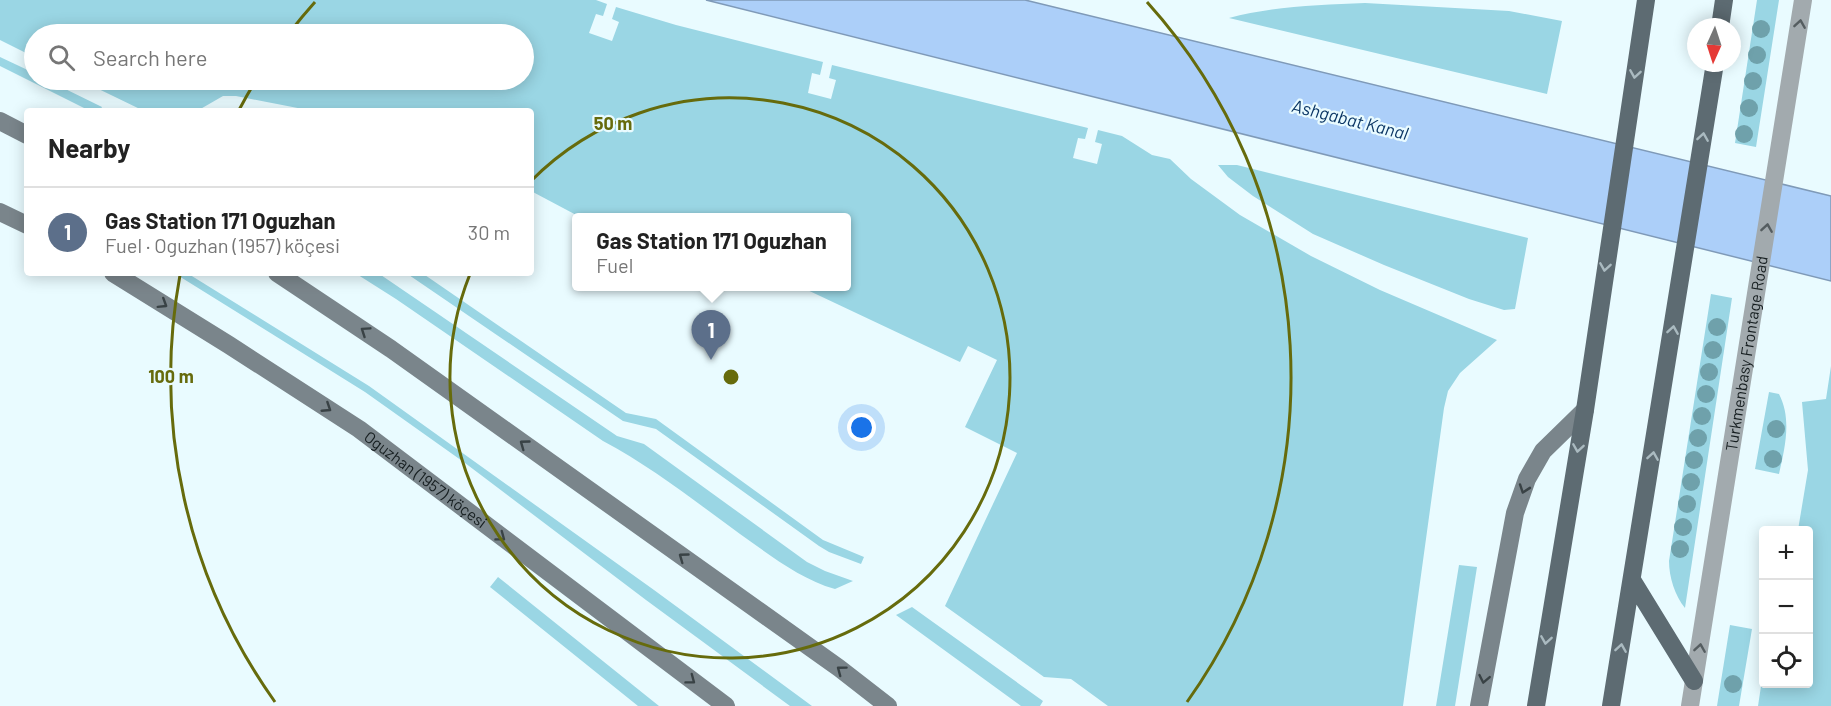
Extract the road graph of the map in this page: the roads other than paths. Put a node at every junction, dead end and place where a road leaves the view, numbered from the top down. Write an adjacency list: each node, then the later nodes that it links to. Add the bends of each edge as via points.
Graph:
1 (1724, 0): 4 (main road)
2 (1803, 0): 14 (street, Turkmenbasy Frontage Road, one-way to 2)
3 (1645, 8): 12 (main road, one-way to 12)
4 (1721, 18)
5 (1713, 72): 13 (main road, one-way to 5)
6 (0, 122): 7 (main road)
7 (24, 134)
8 (0, 212): 9 (main road)
9 (24, 224)
10 (118, 276): 15 (main road, Oguzhan (1957) köçesi, one-way to 15, via 359,429)
11 (281, 276): 16 (main road, one-way to 11, via 420,370)
12 (1585, 410): 17 (main road, one-way to 17, via 1543,452 1527,479 1515,513); 18 (main road, one-way to 18)
13 (1632, 580): 14 (main road); 19 (main road, one-way to 13)
14 (1694, 681): 20 (street, Turkmenbasy Frontage Road)
15 (726, 706)
16 (888, 706)
17 (1479, 706)
18 (1536, 706)
19 (1611, 706)
20 (1690, 706)

